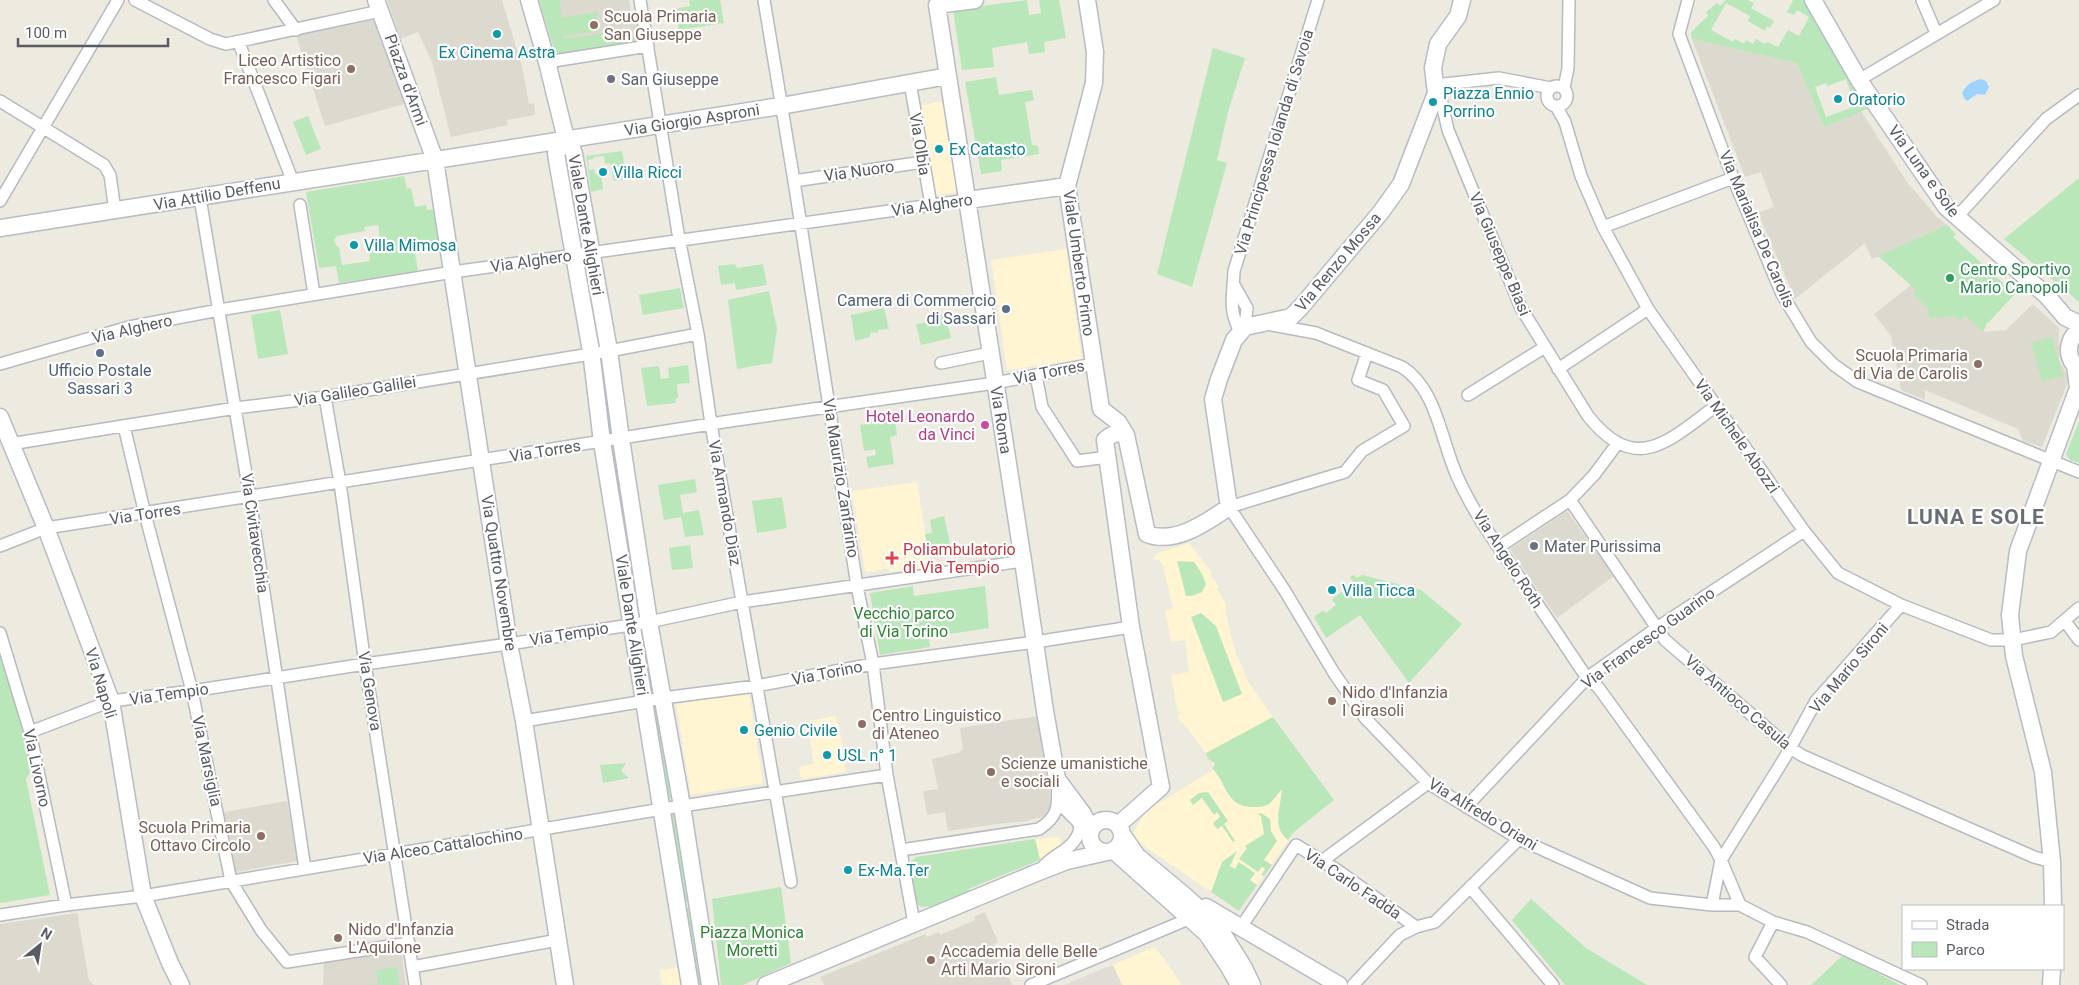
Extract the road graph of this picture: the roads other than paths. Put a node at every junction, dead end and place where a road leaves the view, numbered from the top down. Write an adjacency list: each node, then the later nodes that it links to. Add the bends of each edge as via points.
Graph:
1 (118, 0): 33 (street)
2 (135, 0): 20 (street, via 210,39 226,44)
3 (274, 0): 18 (street)
4 (529, 0): 22 (main road)
5 (640, 0): 21 (street, Via Armando Diaz)
6 (764, 0): 31 (street, Via Maurizio Zanfarino)
7 (975, 0): 16 (main road)
8 (1087, 0): 40 (main road, Viale Umberto Primo, via 1095,52 1094,83)
9 (1318, 0): 60 (street, Via Principessa Iolanda di Savoia, via 1234,272 1230,302 1235,322)
10 (1462, 0): 26 (main road, via 1458,16 1438,44 1433,68)
11 (1569, 0): 27 (street, via 1568,68)
12 (1688, 0): 37 (street, Via Marialisa De Carolis, via 1679,34)
13 (1813, 0): 24 (main road, Via Luna e Sole)
14 (1922, 0): 19 (street)
15 (1994, 0): 19 (street)
16 (936, 2): 23 (main road, Via Roma)
17 (378, 6): 18 (street); 35 (main road, Piazza d'Armi)
18 (296, 30): 20 (street)
19 (1936, 33): 24 (street)
20 (239, 43): 39 (street)
21 (648, 46): 22 (street); 32 (street, Via Armando Diaz)
22 (547, 62): 34 (main road)
23 (948, 76): 25 (main road, Via Giorgio Asproni); 42 (main road, Via Roma)
24 (1859, 80): 47 (main road, Via Luna e Sole)
25 (910, 82): 31 (main road, Via Giorgio Asproni); 36 (street, Via Olbia)
26 (1436, 89): 27 (street, via 1499,78); 59 (main road, Via Renzo Mossa, via 1401,184 1301,307 1291,317); 63 (street, Via Giuseppe Biasi, via 1448,130 1521,308)
27 (1555, 90): 30 (street, via 1550,103); 30 (street, via 1567,94)
28 (2079, 95): 47 (street, via 2046,119)
29 (0, 101): 33 (street)
30 (1560, 104): 49 (street, Via Michele Abozzi, via 1581,176)
31 (780, 106): 32 (main road, Via Giorgio Asproni); 38 (street, Via Maurizio Zanfarino)
32 (660, 124): 34 (main road, Via Giorgio Asproni); 51 (street, Via Armando Diaz)
33 (43, 128): 43 (street); 46 (street, via 108,170)
34 (566, 139): 35 (main road, Via Giorgio Asproni); 52 (main road, Viale Dante Alighieri, via 574,154); 53 (main road, Viale Dante Alighieri, via 556,153)
35 (435, 160): 39 (main road, Via Attilio Deffenu); 54 (main road, Via Quattro Novembre)
36 (923, 162): 38 (street, Via Nuoro); 45 (street, Via Olbia)
37 (1733, 178): 49 (street); 92 (street, Via Marialisa De Carolis, via 1782,294 1811,342 1834,365 1858,382)
38 (794, 181): 48 (street, Via Maurizio Zanfarino)
39 (293, 182): 41 (main road, Via Attilio Deffenu)
40 (1067, 186): 42 (main road, Via Alghero); 70 (main road, Viale Umberto Primo)
41 (200, 198): 46 (main road, Via Attilio Deffenu); 57 (street, Via Civitavecchia)
42 (968, 200): 45 (street, Via Alghero); 66 (main road, Via Roma)
43 (0, 201)
44 (300, 205): 55 (street)
45 (930, 205): 48 (street, Via Alghero)
46 (115, 212): 50 (main road, Via Attilio Deffenu)
47 (1956, 218): 58 (main road, Via Luna e Sole)
48 (800, 223): 51 (street, Via Alghero); 79 (street, Via Maurizio Zanfarino)
49 (1603, 227): 56 (street, Via Michele Abozzi)
50 (0, 228)
51 (679, 239): 52 (street, Via Alghero); 61 (street, Via Armando Diaz)
52 (592, 253): 53 (street, Via Alghero); 64 (main road, Viale Dante Alighieri)
53 (573, 256): 54 (street, Via Alghero); 65 (main road, Viale Dante Alighieri)
54 (453, 272): 55 (street, Via Alghero); 73 (main road, Via Quattro Novembre)
55 (314, 294): 57 (street, Via Alghero)
56 (1648, 309): 72 (street); 80 (street, Via Michele Abozzi)
57 (219, 310): 69 (street, Via Alghero, via 129,327); 81 (street, Via Civitavecchia)
58 (2072, 321): 62 (main road, Via Luna e Sole)
59 (1262, 324): 60 (main road, Via Renzo Mossa); 67 (street, Via Angelo Roth, via 1316,333)
60 (1243, 330): 97 (main road, via 1234,340 1213,399)
61 (698, 334): 64 (street, Via Galileo Galilei); 83 (street, Via Armando Diaz)
62 (2074, 336): 71 (main road, Via Luna e Sole, via 2069,356)
63 (1545, 347): 72 (street, Via Giuseppe Biasi); 77 (street)
64 (609, 351): 65 (street, Via Galileo Galilei); 86 (main road, Viale Dante Alighieri)
65 (590, 353): 73 (street, Via Galileo Galilei); 87 (main road, Viale Dante Alighieri)
66 (990, 353): 68 (street); 75 (main road, Via Roma)
67 (1367, 353): 97 (street, via 1358,380 1383,390 1404,426 1362,451 1345,472); 102 (street, Via Angelo Roth, via 1402,367 1412,373 1422,386 1459,480)
68 (941, 363)
69 (0, 364)
70 (1093, 364): 74 (street, Via Torres); 85 (main road, Viale Umberto Primo, via 1101,409 1118,422)
71 (2077, 367): 76 (main road, Via Luna e Sole)
72 (1558, 369): 89 (street, Via Giuseppe Biasi, via 1600,432)
73 (468, 373): 78 (street, Via Galileo Galilei); 91 (main road, Via Quattro Novembre)
74 (1036, 374): 75 (street, Via Torres); 90 (street, via 1042,407 1077,461)
75 (995, 383): 79 (street, Via Torres); 103 (main road, Via Roma)
76 (2078, 387): 92 (main road)
77 (1468, 395)
78 (325, 397): 81 (street, Via Galileo Galilei); 94 (street, Via Genova)
79 (830, 406): 83 (street, Via Torres); 104 (street, Via Maurizio Zanfarino)
80 (1716, 406): 89 (street, via 1665,443 1651,448); 100 (street, Via Michele Abozzi)
81 (236, 408): 84 (street, Via Galileo Galilei); 95 (street, Via Civitavecchia)
82 (0, 417): 88 (main road, Via Napoli)
83 (711, 424): 86 (street, Via Torres); 105 (street, Via Armando Diaz)
84 (124, 426): 88 (street, Via Galileo Galilei); 98 (street, Via Marsiglia)
85 (1126, 435): 90 (main road, via 1118,432 1105,440); 97 (main road, via 1147,534 1156,538 1166,537 1195,529)
86 (620, 439): 87 (street, Via Torres); 109 (main road, Viale Dante Alighieri)
87 (602, 442): 91 (street, Via Torres); 109 (main road, Viale Dante Alighieri)
88 (10, 444): 99 (main road, Via Napoli)
89 (1616, 444): 96 (street, via 1594,475)
90 (1108, 457): 110 (main road)
91 (482, 460): 94 (street, Via Torres); 116 (main road, Via Quattro Novembre)
92 (2051, 462): 93 (street, Via Marialisa De Carolis); 113 (main road, via 2018,552 2010,615)
93 (2079, 472)
94 (340, 483): 95 (street, Via Torres); 117 (street, Via Genova)
95 (250, 498): 98 (street, Via Torres); 119 (street, Via Civitavecchia)
96 (1570, 500): 102 (street); 111 (street, Via Antioco Casula)
97 (1229, 507): 131 (street, Via Alfredo Oriani, via 1366,719)
98 (145, 514): 99 (street, Via Torres); 122 (street, Via Marsiglia)
99 (46, 528): 101 (street, Via Torres); 124 (main road, Via Napoli)
100 (1804, 531): 106 (street, Via Michele Abozzi, via 1838,573); 111 (street, Via Francesco Guarino)
101 (0, 546)
102 (1498, 547): 120 (street, Via Angelo Roth)
103 (1023, 561): 104 (street, Via Tempio); 115 (main road, Via Roma)
104 (857, 586): 105 (street, Via Tempio); 118 (street, Via Maurizio Zanfarino)
105 (742, 602): 109 (street, Via Tempio); 121 (street, Via Armando Diaz)
106 (1901, 605): 113 (street, Via Michele Abozzi, via 1983,638); 128 (street, Via Mario Sironi, via 1816,700)
107 (2079, 608): 108 (street, Via Michele Abozzi)
108 (2065, 621): 113 (street, Via Michele Abozzi, via 2051,632); 114 (street)
109 (640, 623): 116 (street, Via Tempio); 123 (main road, Viale Dante Alighieri); 125 (main road, Viale Dante Alighieri)
110 (1131, 627): 115 (street, Via Torino); 137 (main road, via 1161,787)
111 (1658, 627): 120 (street, Via Francesco Guarino); 128 (street, Via Antioco Casula, via 1665,640)
112 (0, 634): 127 (street, Via Livorno)
113 (2013, 640): 146 (main road, via 2014,656 2043,772)
114 (2079, 640)
115 (1035, 642): 118 (street, Via Torino); 130 (main road, Via Roma)
116 (510, 644): 117 (street, Via Tempio); 126 (main road, Via Quattro Novembre)
117 (366, 664): 119 (street, Via Tempio); 143 (street, Via Genova)
118 (873, 664): 121 (street, Via Torino); 129 (street, Via Maurizio Zanfarino)
119 (276, 677): 122 (street, Via Tempio); 147 (street, Via Civitavecchia)
120 (1588, 678): 135 (street, Via Francesco Guarino); 144 (street, Via Angelo Roth, via 1598,687)
121 (756, 686): 123 (street, Via Torino); 132 (street, Via Armando Diaz)
122 (192, 691): 124 (street, Via Tempio); 149 (street, Via Marsiglia)
123 (662, 698): 125 (street, Via Torino); 134 (main road, Viale Dante Alighieri)
124 (111, 701): 127 (street, Via Tempio); 153 (main road, Via Napoli)
125 (644, 701): 126 (street, Via Torino); 136 (main road, Viale Dante Alighieri)
126 (524, 721): 138 (main road, Via Quattro Novembre)
127 (30, 732): 154 (street, Via Livorno)
128 (1790, 748): 144 (street, Via Mario Sironi); 146 (street, Via Antioco Casula)
129 (887, 775): 132 (street, Via Alceo Cattalochino); 141 (street, Via Maurizio Zanfarino)
130 (1057, 779): 133 (street); 139 (main road, Via Roma, via 1084,814)
131 (1428, 783): 135 (street, Via Alfredo Oriani); 145 (street)
132 (776, 791): 134 (street, Via Alceo Cattalochino); 150 (street, Via Armando Diaz)
133 (1058, 802): 141 (street, via 1052,820 1039,829); 148 (street, via 1078,822 1080,829 1073,844 1062,854 1049,859)
134 (682, 806): 136 (street, Via Alceo Cattalochino); 155 (main road, Viale Dante Alighieri)
135 (1466, 807): 140 (street, Via Alfredo Oriani)
136 (662, 809): 138 (street, Via Alceo Cattalochino); 159 (main road, Viale Dante Alighieri)
137 (1120, 829): 139 (main road, via 1114,822 1104,819 1095,823); 142 (main road, via 1120,844); 152 (main road, via 1137,856)
138 (540, 830): 143 (street, Via Alceo Cattalochino); 166 (main road, Via Quattro Novembre)
139 (1091, 831): 142 (main road, via 1093,846); 148 (main road, via 1075,850)
140 (1519, 839): 151 (street); 156 (street, Via Alfredo Oriani, via 1650,898)
141 (901, 850): 163 (street, Via Maurizio Zanfarino)
142 (1110, 851): 148 (main road, via 1067,861); 161 (main road)
143 (394, 853): 147 (street, Via Alceo Cattalochino); 167 (street, Via Genova)
144 (1721, 860): 156 (street); 157 (street, Via Angelo Roth)
145 (1322, 861): 164 (street, Via Carlo Fadda, via 1296,845); 165 (street, Via Carlo Fadda)
146 (2052, 862): 158 (main road)
147 (306, 869): 149 (street, Via Alceo Cattalochino)
148 (1040, 872): 163 (main road)
149 (231, 881): 153 (street, Via Alceo Cattalochino); 167 (street, Via Marsiglia, via 261,930 287,962)
150 (791, 882)
151 (1470, 887): 165 (street, via 1435,922); 180 (street)
152 (1184, 895): 164 (main road); 177 (main road, via 1218,926)
153 (143, 896): 154 (street, Via Alceo Cattalochino); 169 (main road, Via Napoli)
154 (66, 904): 160 (street, Via Alceo Cattalochino)
155 (699, 904): 159 (main road); 173 (main road, Viale Dante Alighieri)
156 (1712, 905): 157 (street, Via Alfredo Oriani)
157 (1740, 905): 162 (street, Via Alfredo Oriani)
158 (2053, 905)
159 (678, 906): 172 (main road, Viale Dante Alighieri)
160 (0, 915)
161 (1191, 918): 175 (street); 176 (main road, via 1207,934)
162 (1773, 922): 181 (street, via 1755,957); 182 (street, Via Alfredo Oriani, via 1807,932)
163 (914, 923): 174 (main road)
164 (1242, 927): 178 (main road)
165 (1416, 927): 179 (street, via 1400,935)
166 (558, 940): 168 (street); 171 (main road, Via Quattro Novembre)
167 (409, 943): 168 (street, Via Genova)
168 (412, 967): 170 (street, Via Genova)
169 (181, 985)
170 (415, 985)
171 (565, 985)
172 (690, 985)
173 (710, 985)
174 (766, 985)
175 (1031, 985)
176 (1238, 985)
177 (1252, 985)
178 (1339, 985)
179 (1354, 985)
180 (1553, 985)
181 (1781, 985)
182 (1921, 985)

